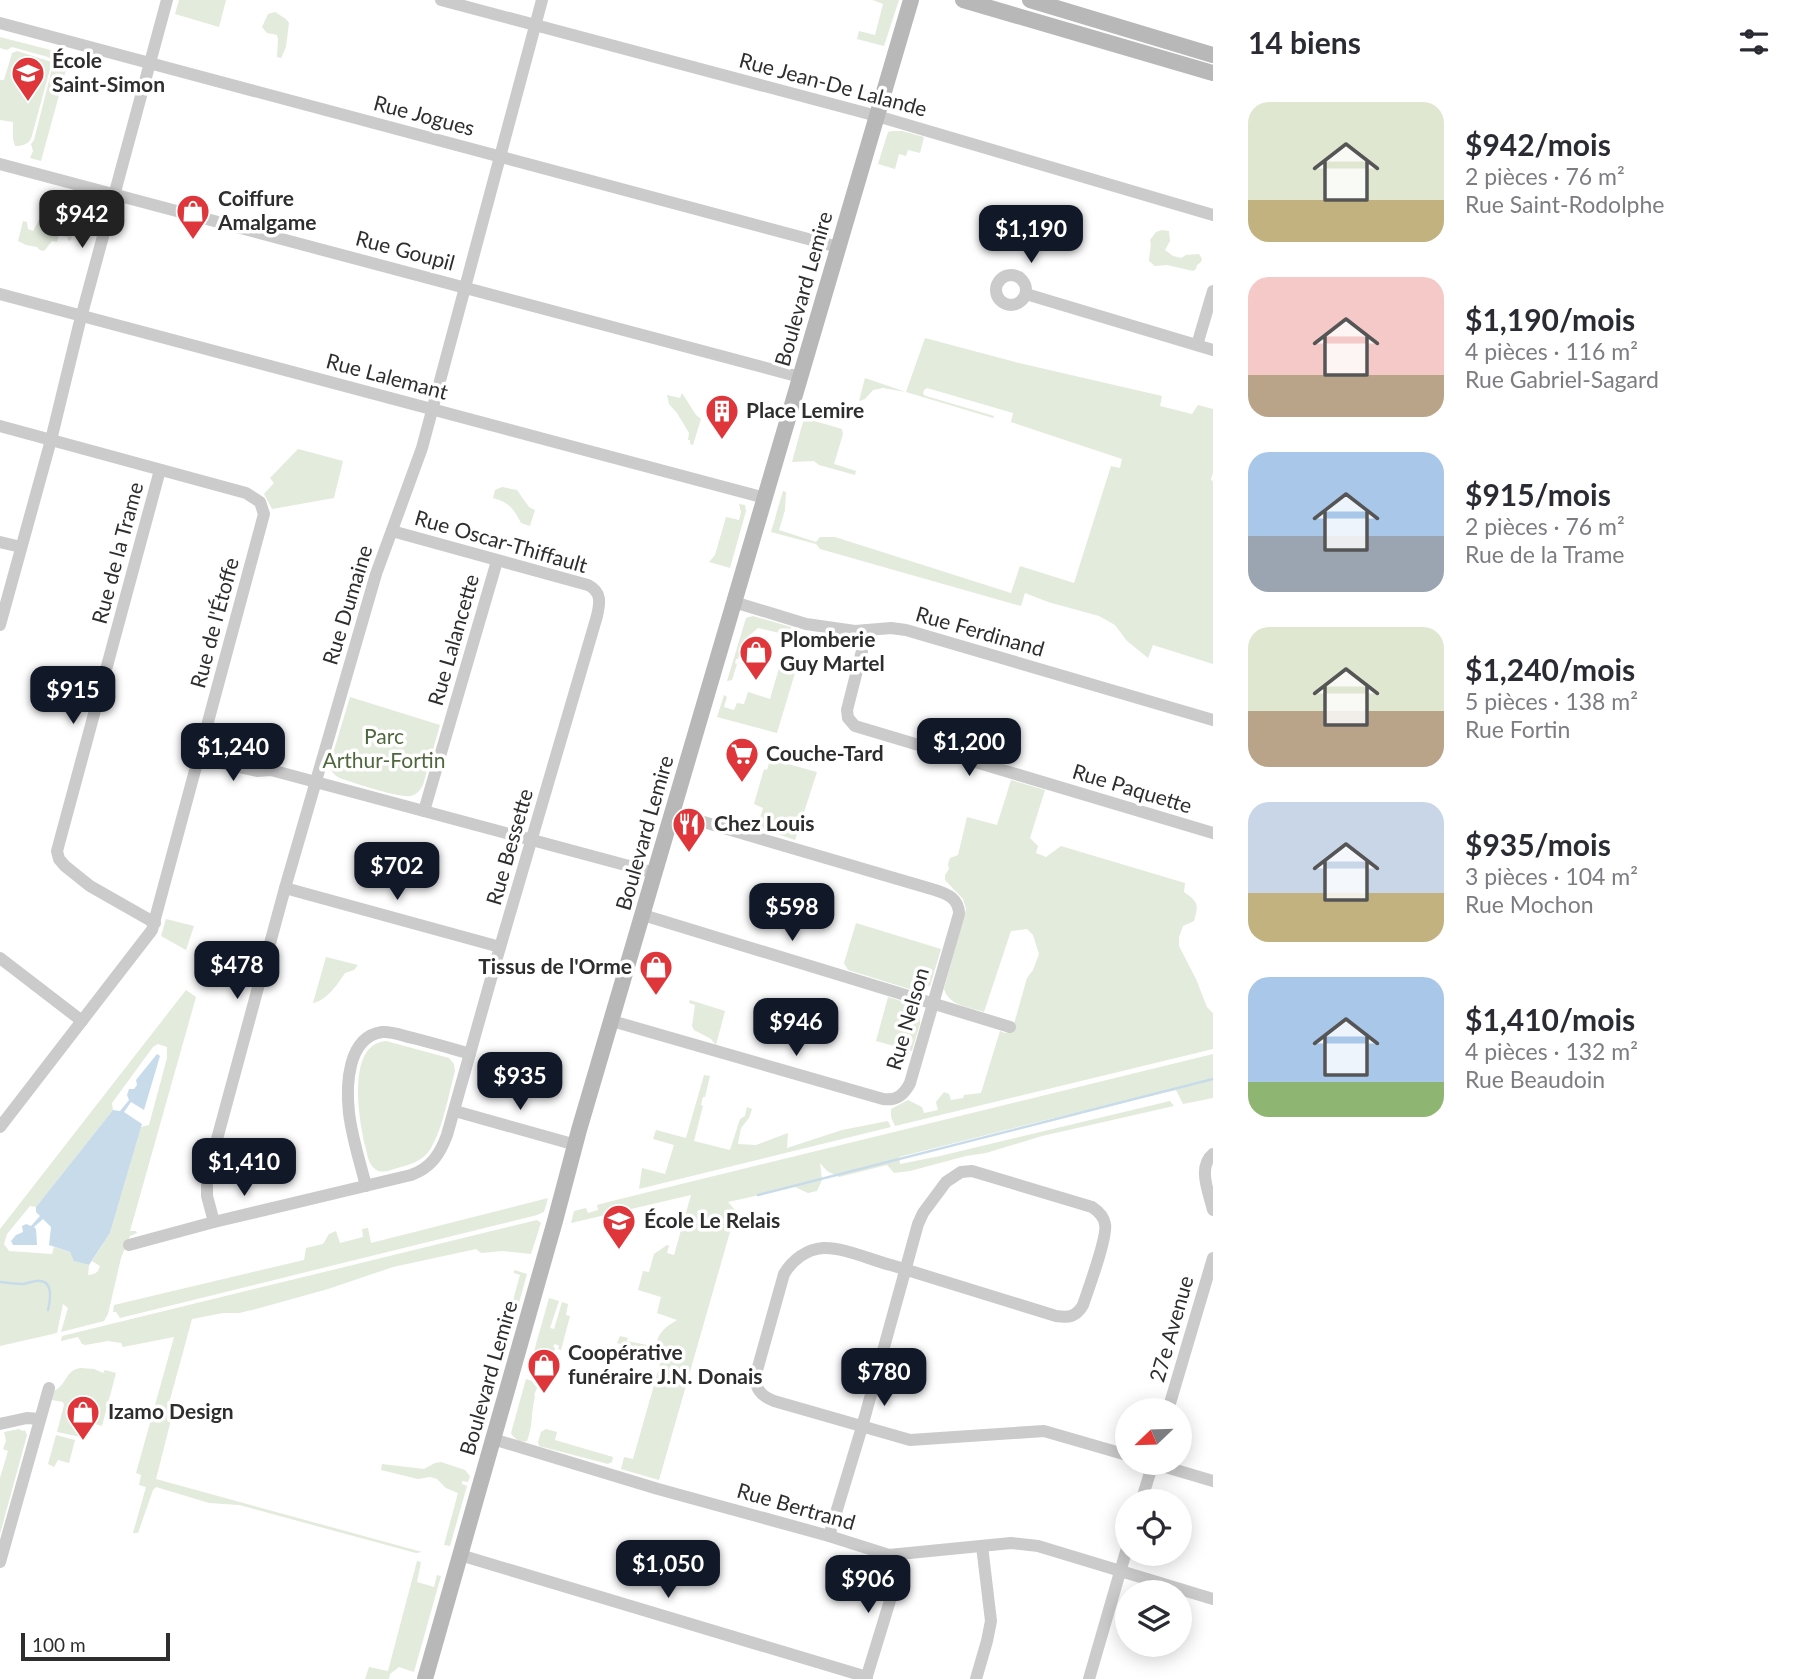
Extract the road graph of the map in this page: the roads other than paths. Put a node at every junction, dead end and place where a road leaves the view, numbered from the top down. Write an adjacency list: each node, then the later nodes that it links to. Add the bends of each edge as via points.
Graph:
1 (167, 0): 10 (street)
2 (441, 0): 8 (street, Rue Jean-De Lalande)
3 (542, 0): 8 (street, Rue Dumaine)
4 (911, 0): 12 (main road, Boulevard Lemire)
5 (963, 0): 11 (main road)
6 (1030, 0): 9 (main road)
7 (0, 23): 10 (street, Rue Jogues)
8 (536, 25): 12 (street, Rue Jean-De Lalande); 13 (street, Rue Dumaine)
9 (1213, 55)
10 (149, 63): 13 (street, Rue Jogues); 15 (street)
11 (1213, 74)
12 (877, 116): 16 (street, Rue Jean-De Lalande); 17 (main road, Boulevard Lemire)
13 (500, 156): 17 (street, Rue Jogues); 18 (street, Rue Dumaine)
14 (0, 164): 15 (street, Rue Goupil)
15 (114, 194): 18 (street, Rue Goupil); 22 (street)
16 (1213, 215)
17 (838, 247): 25 (main road, Boulevard Lemire)
18 (465, 287): 25 (street, Rue Goupil); 26 (street, Rue Dumaine)
19 (1213, 291): 23 (street)
20 (0, 294): 22 (street, Rue Lalemant)
21 (1026, 294): 23 (street)
22 (82, 315): 26 (street, Rue Lalemant); 28 (street)
23 (1197, 345): 24 (street)
24 (1213, 350)
25 (800, 377): 30 (main road, Boulevard Lemire)
26 (433, 409): 30 (street, Rue Lalemant); 31 (street, Rue Dumaine)
27 (0, 426): 28 (street, Rue de l'Étoffe)
28 (51, 440): 29 (street, Rue de l'Étoffe); 33 (street)
29 (160, 470): 40 (street, Rue de l'Étoffe, via 246,493 257,498 264,510); 51 (street, Rue de la Trame, via 57,851 61,863 90,886)
30 (765, 498): 36 (main road, Boulevard Lemire)
31 (392, 531): 34 (street, Rue Oscar-Thiffault); 43 (street, Rue Dumaine)
32 (0, 542): 33 (street)
33 (21, 547): 37 (street)
34 (497, 561): 35 (street, Rue Oscar-Thiffault, via 588,585); 44 (street, Rue Lalancette)
35 (599, 593): 47 (street, Rue Bessette, via 597,616)
36 (734, 602): 38 (street, Rue Ferdinand, via 806,624); 45 (main road, Boulevard Lemire)
37 (0, 625)
38 (867, 631): 39 (street, Rue Ferdinand, via 906,630); 46 (street, Rue Paquette, via 847,710 855,726)
39 (1213, 720)
40 (202, 744): 41 (street, Rue de l'Étoffe); 42 (street, via 259,761)
41 (198, 758): 42 (street, via 252,771); 51 (street, Rue de l'Étoffe)
42 (271, 770): 43 (street)
43 (315, 782): 44 (street); 49 (street, Rue Dumaine)
44 (424, 811): 47 (street)
45 (673, 813): 48 (main road, Boulevard Lemire); 54 (street, Rue Nelson, via 949,895 959,914)
46 (1213, 833)
47 (532, 840): 48 (street); 52 (street, Rue Bessette)
48 (655, 873): 50 (main road, Boulevard Lemire)
49 (285, 888): 52 (street); 65 (street, Rue Dumaine, via 207,1176)
50 (643, 915): 54 (street); 56 (main road, Boulevard Lemire)
51 (155, 923): 55 (street, Rue de l'Étoffe)
52 (500, 947): 58 (street, Rue Bessette)
53 (0, 958): 55 (street)
54 (932, 1003): 56 (street, Rue Nelson, via 908,1086 898,1098 888,1100); 57 (street)
55 (82, 1021): 60 (street, Rue de l'Étoffe)
56 (612, 1021): 61 (main road, Boulevard Lemire)
57 (1010, 1027)
58 (470, 1054): 59 (street, Rue Bessette); 63 (street, via 389,1032 370,1035 360,1044 351,1068 348,1104)
59 (455, 1111): 61 (street); 63 (street, Rue Bessette, via 432,1163 416,1173)
60 (0, 1126)
61 (576, 1145): 74 (main road, Boulevard Lemire)
62 (1210, 1157): 64 (street, via 1204,1170)
63 (366, 1186): 65 (street, Rue Bessette)
64 (1213, 1210)
65 (214, 1222): 66 (street, Rue Bessette)
66 (129, 1245)
67 (1213, 1258): 70 (street, 27e Avenue)
68 (905, 1270): 68 (street, via 923,1213 946,1182 961,1172 972,1171 1092,1207 1105,1222 1083,1305 1069,1317); 73 (street); 73 (street, via 831,1248 813,1250 797,1259 785,1274 756,1374 758,1389 769,1399)
69 (49, 1388): 71 (street)
70 (1172, 1398)
71 (40, 1419): 72 (street); 82 (street)
72 (0, 1424)
73 (862, 1427): 75 (street, via 918,1441 1044,1431); 78 (street)
74 (493, 1438): 78 (street, Rue Bertrand); 81 (main road, Boulevard Lemire)
75 (1115, 1452)
76 (1192, 1475): 77 (street)
77 (1213, 1481)
78 (829, 1536): 80 (street, Rue Bertrand, via 889,1555)
79 (982, 1546): 80 (street, Rue Bertrand); 84 (street, Rue Bertrand, via 1038,1546); 88 (street, via 991,1620)
80 (901, 1554): 86 (street)
81 (460, 1555): 86 (street); 87 (main road, Boulevard Lemire)
82 (0, 1562)
83 (1122, 1566): 84 (street)
84 (1120, 1571): 85 (street, Rue Bertrand); 89 (street)
85 (1213, 1599)
86 (866, 1678)
87 (425, 1679)
88 (976, 1679)
89 (1089, 1679)

